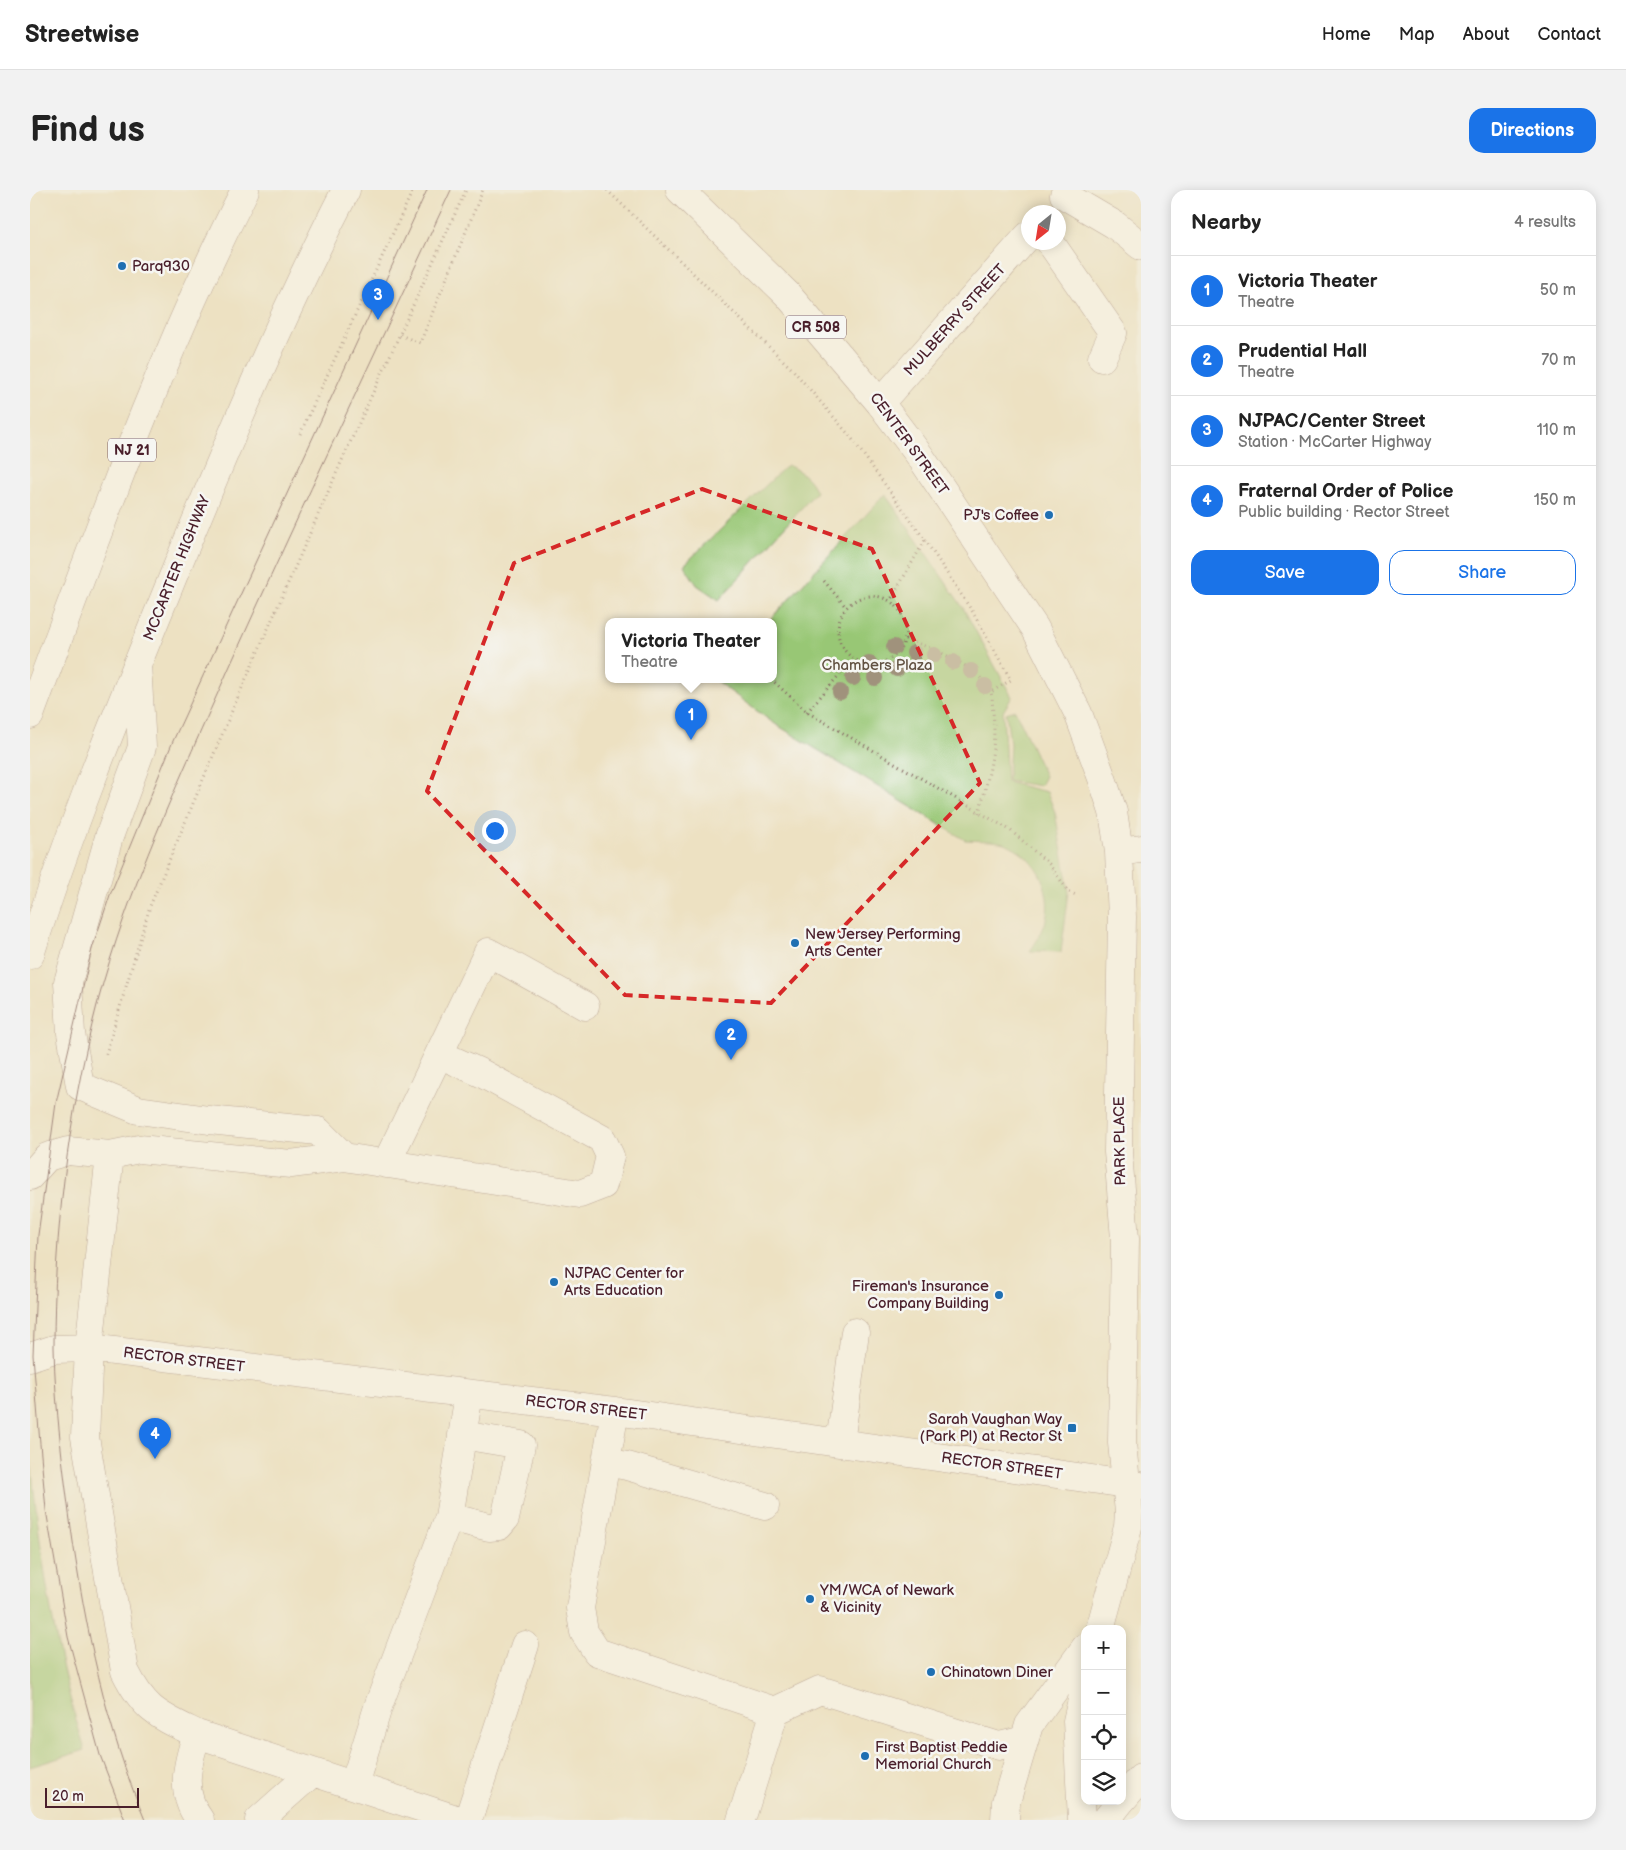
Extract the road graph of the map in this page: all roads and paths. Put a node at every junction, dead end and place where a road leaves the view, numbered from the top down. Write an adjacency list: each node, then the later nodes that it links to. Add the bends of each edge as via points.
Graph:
1 (245, 190): 26 (main road, NJ 21, via 163,370)
2 (346, 190): 22 (main road, MCCARTER HIGHWAY, via 242,410)
3 (413, 190): 15 (path)
4 (466, 190): 12 (path)
5 (483, 190): 12 (path, via 420,343)
6 (607, 190): 16 (path, via 793,370 850,436)
7 (680, 190): 14 (main road, CENTER STREET / CR 508, via 786,294)
8 (1061, 199): 10 (main road, via 1115,225)
9 (1021, 244): 14 (main road, MULBERRY STREET)
10 (1141, 246)
11 (1056, 250): 13 (main road, via 1113,333)
12 (400, 335): 33 (path, via 238,697 150,906)
13 (1102, 358)
14 (880, 403): 28 (main road, CENTER STREET / CR 508, via 1004,578 1060,674)
15 (300, 434)
16 (925, 540): 18 (path); 24 (path, via 1012,680)
17 (824, 581): 19 (path)
18 (890, 601): 19 (path, via 863,596); 20 (path, via 905,619)
19 (846, 606): 21 (path, via 837,628 844,651)
20 (905, 639): 21 (path, via 894,657 884,662 863,664); 24 (path, via 944,652 975,674)
21 (853, 659): 25 (path)
22 (137, 664): 30 (main road, MCCARTER HIGHWAY, via 55,875); 34 (main road, via 142,747 109,836 68,982 71,1033 80,1086 138,1110)
23 (775, 683): 25 (path)
24 (990, 692): 27 (path, via 995,730 992,768)
25 (808, 712): 27 (path)
26 (30, 714)
27 (978, 813): 29 (path, via 1010,830 1049,864 1069,892)
28 (1130, 850): 48 (main road, PARK PLACE / CR 508, via 1122,917 1118,1152 1125,1238 1122,1443)
29 (1076, 895)
30 (30, 955)
31 (584, 1006): 32 (main road, via 488,952)
32 (439, 1054): 38 (main road); 38 (main road, via 602,1138 610,1156 603,1185 580,1194)
33 (104, 1060)
34 (209, 1120): 35 (main road); 37 (main road, via 318,1131)
35 (204, 1154): 36 (main road, via 139,1149); 37 (main road, via 291,1164)
36 (110, 1155): 39 (main road, via 68,1151 47,1157); 41 (main road)
37 (344, 1157): 38 (main road)
38 (386, 1164)
39 (30, 1176)
40 (855, 1332): 46 (main road)
41 (89, 1348): 42 (main road, RECTOR STREET, via 54,1349); 43 (main road, RECTOR STREET); 56 (main road, via 85,1437 125,1671 136,1694 157,1714)
42 (30, 1357)
43 (469, 1394): 44 (main road, RECTOR STREET); 45 (main road)
44 (615, 1411): 46 (main road, RECTOR STREET); 47 (main road)
45 (462, 1435): 50 (main road); 50 (main road, via 520,1445 505,1518 499,1526 489,1527)
46 (840, 1443): 48 (main road, RECTOR STREET)
47 (606, 1462): 49 (main road); 55 (main road, via 580,1608 584,1632 597,1652)
48 (1133, 1485): 51 (main road, PARK PLACE / CR 508, via 1128,1527)
49 (765, 1506)
50 (449, 1517): 60 (main road, via 379,1704)
51 (1098, 1625)
52 (525, 1646): 66 (main road)
53 (1081, 1654): 57 (main road, via 1029,1725)
54 (1081, 1704): 69 (main road, via 1077,1721)
55 (774, 1712): 57 (main road, via 820,1690 999,1746); 67 (main road)
56 (197, 1734): 58 (main road); 63 (main road, via 186,1766 186,1786 191,1805)
57 (1024, 1740): 68 (main road, via 1006,1802)
58 (313, 1772): 60 (main road); 64 (main road)
59 (1141, 1778): 61 (main road)
60 (354, 1786): 65 (main road)
61 (1126, 1796)
62 (1119, 1805): 70 (main road)
63 (200, 1820)
64 (259, 1820)
65 (459, 1820)
66 (468, 1820)
67 (740, 1820)
68 (1005, 1820)
69 (1082, 1820)
70 (1106, 1820)

